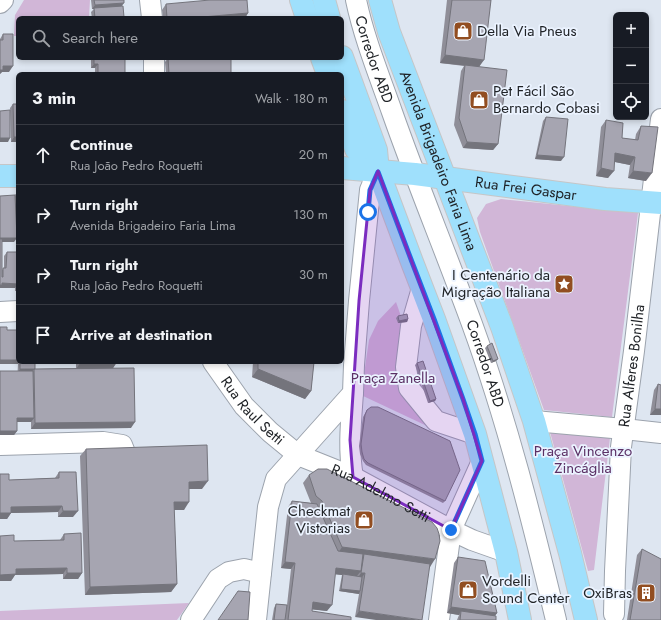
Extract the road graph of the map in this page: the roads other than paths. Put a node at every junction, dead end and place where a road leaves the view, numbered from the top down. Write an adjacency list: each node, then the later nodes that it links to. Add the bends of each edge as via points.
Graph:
1 (2, 0): 7 (street)
2 (150, 0): 8 (street)
3 (301, 0): 9 (main road)
4 (324, 0): 10 (main road)
5 (356, 0): 20 (street, Corredor ABD, via 373,60)
6 (380, 0): 23 (main road, Avenida Brigadeiro Faria Lima, via 389,32)
7 (0, 3)
8 (152, 16)
9 (306, 16)
10 (328, 16)
11 (154, 60): 14 (street)
12 (323, 60): 15 (main road)
13 (343, 60): 19 (main road, via 376,150)
14 (154, 72)
15 (327, 72)
16 (344, 116): 19 (main road, via 356,149)
17 (661, 119): 24 (street, Rua Alferes Bonilha)
18 (344, 168): 19 (main road, Rua Frei Gaspar)
19 (378, 172): 20 (main road, Rua Frei Gaspar); 25 (main road); 29 (street, via 370,190)
20 (415, 174): 23 (main road, Rua Frei Gaspar); 47 (street, Corredor ABD, via 484,360 521,478)
21 (0, 176): 22 (main road)
22 (16, 176)
23 (445, 178): 24 (main road, Rua Frei Gaspar, via 605,199); 30 (main road, Avenida Brigadeiro Faria Lima, via 502,327)
24 (656, 203): 31 (street, Rua Alferes Bonilha)
25 (422, 288): 33 (main road); 33 (street, via 411,326 406,368 409,388 436,421)
26 (16, 311): 27 (street)
27 (0, 312)
28 (214, 364): 36 (street, Rua Raul Setti, via 244,406)
29 (353, 393): 36 (street); 38 (street, via 350,440)
30 (534, 421): 31 (street); 48 (main road, Avenida Brigadeiro Faria Lima)
31 (624, 429): 32 (street); 42 (street, Rua Alferes Bonilha, via 621,447)
32 (661, 433)
33 (475, 434): 37 (main road)
34 (0, 445): 35 (street, via 103,442 122,445)
35 (126, 455)
36 (298, 455): 38 (street, Rua Adelmo Setti); 41 (street, via 276,479 268,507)
37 (482, 461): 39 (street); 40 (main road)
38 (353, 478): 39 (street, Rua Adelmo Setti)
39 (451, 530): 40 (street, Rua Adelmo Setti); 45 (street)
40 (506, 552): 46 (main road)
41 (261, 572): 43 (street, via 244,569 229,572 218,579); 44 (street)
42 (614, 614)
43 (191, 620)
44 (256, 620)
45 (439, 620)
46 (520, 620)
47 (556, 620)
48 (586, 620)

